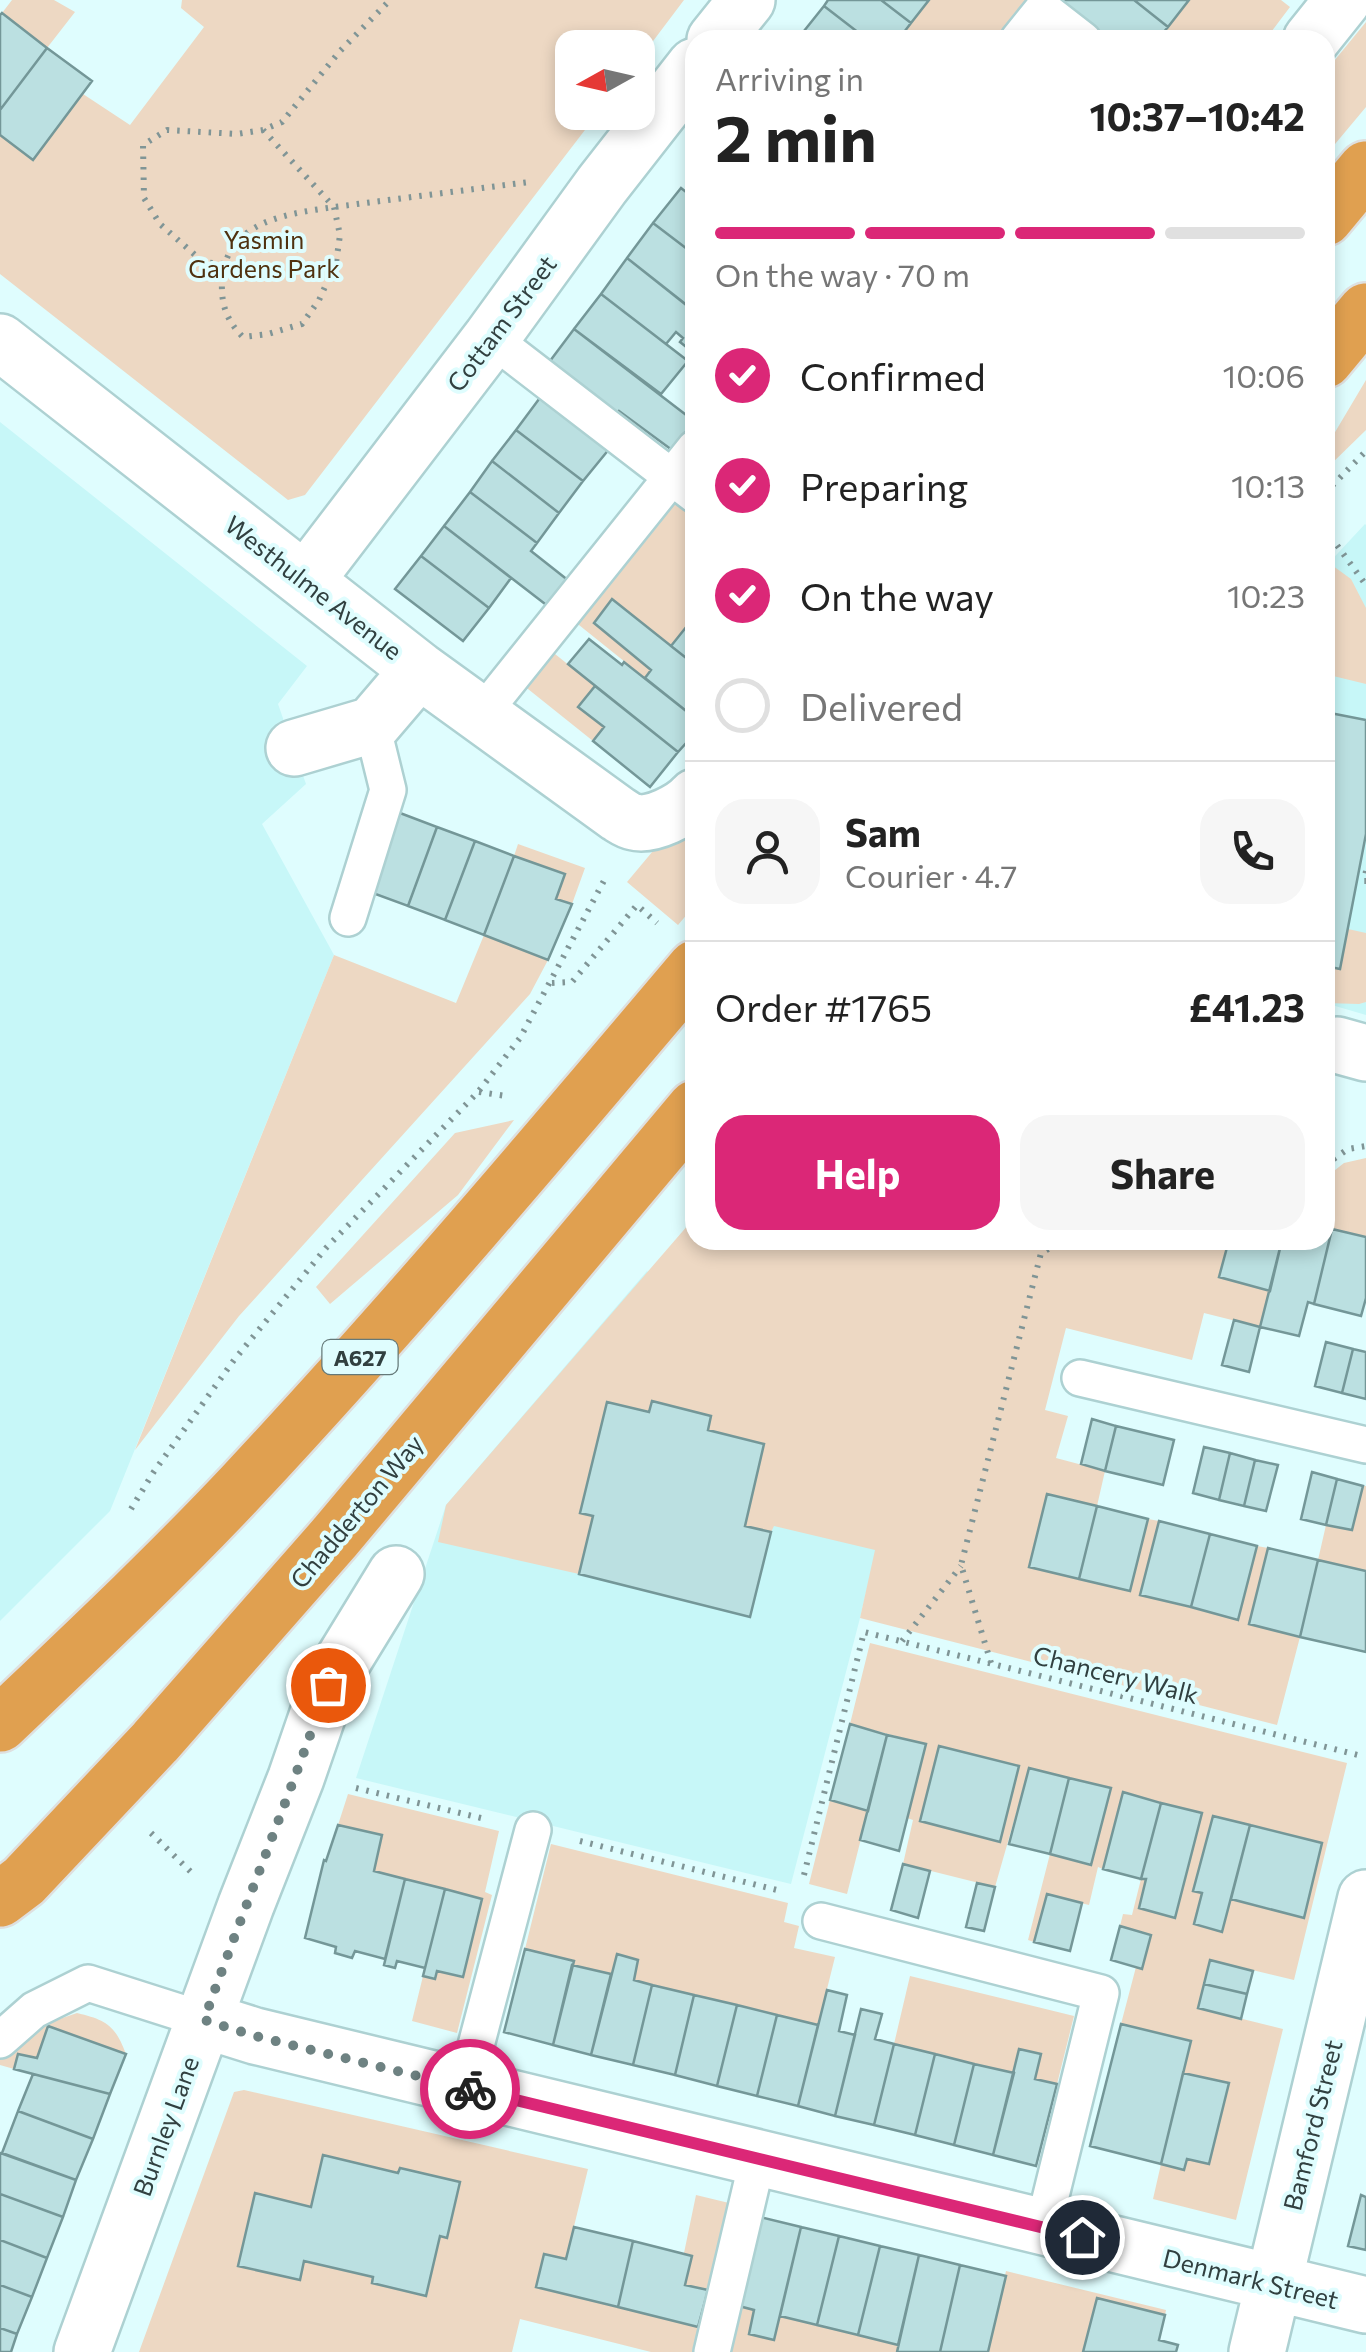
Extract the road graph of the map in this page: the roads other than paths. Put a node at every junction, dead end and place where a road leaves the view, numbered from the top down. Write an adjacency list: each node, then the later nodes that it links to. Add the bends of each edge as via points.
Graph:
1 (747, 0): 3 (street)
2 (1343, 0): 6 (street)
3 (724, 30)
4 (1026, 30): 5 (lane, via 1043,8)
5 (1070, 30)
6 (1319, 30)
7 (685, 79): 11 (street, Cottam Street)
8 (1366, 169): 9 (highway)
9 (1335, 206)
10 (1366, 311): 13 (highway)
11 (491, 338): 14 (lane); 15 (street, Cottam Street)
12 (0, 342): 15 (street, Westhulme Avenue)
13 (1335, 348)
14 (684, 486): 17 (lane)
15 (306, 580): 16 (street, Westhulme Avenue)
16 (419, 670): 17 (street, Westhulme Avenue); 18 (street)
17 (481, 715): 20 (street, Westhulme Avenue, via 636,823)
18 (372, 724): 19 (street); 21 (lane, via 388,790)
19 (294, 748)
20 (685, 806)
21 (348, 918)
22 (685, 980): 27 (highway, A627, via 240,1488)
23 (685, 1120): 30 (highway, Chadderton Way, via 335,1538 155,1742)
24 (1080, 1378): 25 (lane)
25 (1366, 1444)
26 (412, 1579): 32 (street, Burnley Lane, via 328,1685)
27 (0, 1724)
28 (533, 1830): 34 (lane)
29 (1366, 1898): 37 (street, Bamford Street)
30 (0, 1899)
31 (821, 1921): 36 (lane, via 1101,1994)
32 (204, 2020): 33 (lane, via 88,1982 34,2010); 34 (street, Denmark Street); 39 (street, Burnley Lane)
33 (0, 2040)
34 (465, 2087): 35 (street, Denmark Street)
35 (758, 2157): 36 (street, Denmark Street); 40 (lane)
36 (1043, 2228): 37 (street, Denmark Street)
37 (1274, 2284): 38 (street, Denmark Street); 41 (street, Bamford Street)
38 (1366, 2305)
39 (82, 2352)
40 (712, 2352)
41 (1257, 2352)

